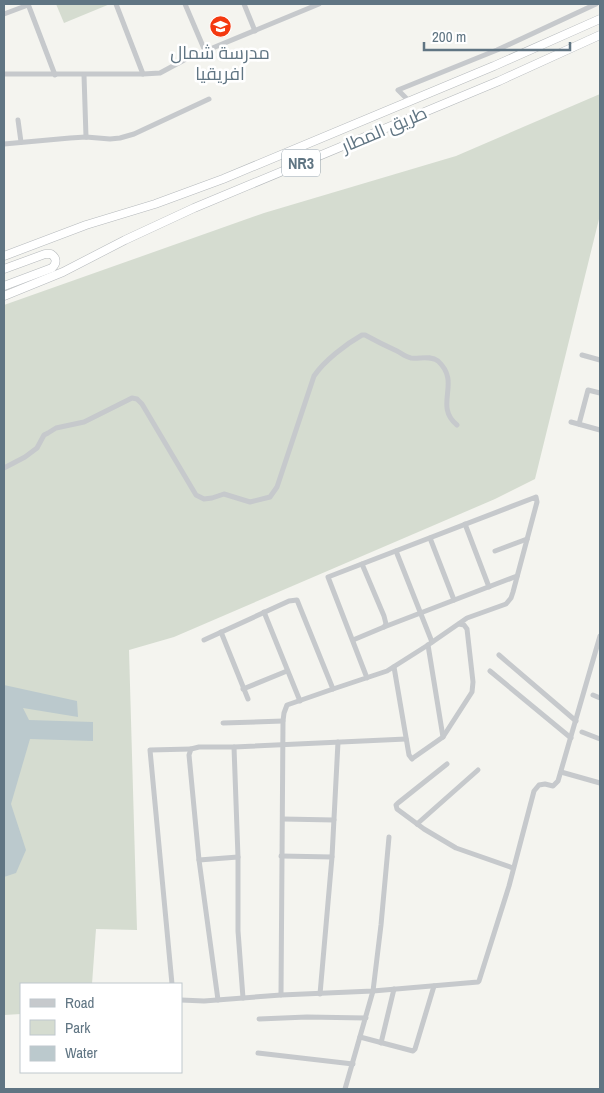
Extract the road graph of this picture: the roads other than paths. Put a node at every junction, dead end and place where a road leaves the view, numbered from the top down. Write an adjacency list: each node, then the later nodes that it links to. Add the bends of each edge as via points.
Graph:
1 (28, 4): 7 (street); 15 (street)
2 (116, 4): 14 (street)
3 (185, 4): 11 (street)
4 (244, 4): 9 (street)
5 (315, 4): 9 (street)
6 (596, 4): 17 (street, via 497,50 398,90)
7 (4, 14)
8 (600, 19): 17 (highway, طريق المطار / NR3)
9 (255, 31): 11 (street)
10 (600, 35): 25 (highway, طريق المطار / NR3, via 499,81 194,208 63,272)
11 (205, 51): 14 (street, via 160,73)
12 (4, 74): 15 (street)
13 (84, 74): 14 (street); 15 (street); 19 (street)
14 (143, 74)
15 (55, 75)
16 (209, 99): 19 (street, via 134,134 110,139)
17 (409, 102): 22 (highway, طريق المطار / NR3, via 189,192 86,224)
18 (18, 120): 20 (street)
19 (86, 138): 20 (street)
20 (21, 142): 21 (street)
21 (4, 144)
22 (4, 256)
23 (4, 269): 24 (highway, via 45,254 56,259 52,268)
24 (4, 286)
25 (4, 296)
26 (582, 355): 27 (street)
27 (600, 360)
28 (600, 393): 30 (street, via 588,390)
29 (571, 422): 30 (street)
30 (579, 424): 32 (street)
31 (457, 425): 33 (street, via 446,411 447,373 436,360 409,357 362,335 314,376 277,487 270,497 250,502 224,494 200,498 142,404 132,398 84,422 56,428 44,435 37,448 26,457)
32 (600, 430)
33 (4, 468)
34 (465, 524): 35 (street); 36 (street, via 536,497); 41 (street)
35 (430, 538): 37 (street); 42 (street)
36 (527, 539): 38 (street); 40 (street)
37 (396, 551): 39 (street); 44 (street)
38 (495, 551)
39 (362, 564): 46 (street, via 386,622); 50 (street, via 328,577)
40 (517, 576): 41 (street); 45 (street, via 506,604 473,615)
41 (489, 587): 42 (street)
42 (454, 600): 44 (street)
43 (264, 612): 47 (street); 54 (street); 58 (street, via 297,600)
44 (420, 613): 46 (street); 51 (street)
45 (458, 625): 51 (street); 67 (street, via 464,624 467,629 473,688)
46 (384, 627): 50 (street)
47 (221, 632): 49 (street); 57 (street)
48 (600, 636): 64 (street)
49 (204, 640)
50 (353, 640): 56 (street)
51 (430, 644): 53 (street); 67 (street)
52 (499, 654): 64 (street)
53 (394, 667): 56 (street); 69 (street)
54 (287, 671): 57 (street); 62 (street)
55 (490, 671): 68 (street)
56 (368, 678): 58 (street)
57 (243, 689): 61 (street)
58 (333, 689): 62 (street)
59 (593, 695): 60 (street)
60 (600, 698)
61 (248, 699)
62 (300, 701): 63 (street, via 287,706)
63 (283, 721): 65 (street); 72 (street)
64 (576, 721): 68 (street)
65 (223, 723)
66 (582, 732): 70 (street)
67 (443, 738): 69 (street, via 412,759)
68 (571, 738): 77 (street)
69 (406, 739): 71 (street)
70 (600, 739)
71 (338, 742): 72 (street); 80 (street)
72 (283, 745): 73 (street); 79 (street)
73 (234, 747): 74 (street); 84 (street)
74 (191, 749): 86 (street); 88 (street, via 150,750)
75 (447, 764): 81 (street, via 396,805 397,810)
76 (478, 770): 81 (street)
77 (561, 772): 78 (street); 87 (street, via 554,786 537,786)
78 (600, 783)
79 (283, 819): 80 (street); 83 (street)
80 (334, 820): 85 (street)
81 (416, 824): 87 (street, via 456,848)
82 (389, 837): 91 (street)
83 (281, 856): 85 (street); 93 (street)
84 (238, 857): 86 (street); 94 (street, via 238,931)
85 (332, 857): 92 (street)
86 (199, 860): 96 (street)
87 (514, 868): 89 (street, via 480,980)
88 (172, 983)
89 (434, 986): 90 (street); 100 (street, via 415,1049 411,1051)
90 (394, 989): 91 (street); 100 (street)
91 (373, 991): 92 (street); 98 (street)
92 (320, 994): 93 (street)
93 (281, 995): 94 (street)
94 (243, 998): 96 (street)
95 (182, 1000): 96 (street)
96 (218, 1000)
97 (259, 1018): 98 (street)
98 (366, 1018): 99 (street)
99 (360, 1037): 100 (street); 102 (street)
100 (380, 1043)
101 (258, 1053): 102 (street)
102 (353, 1064): 103 (street)
103 (346, 1089)

